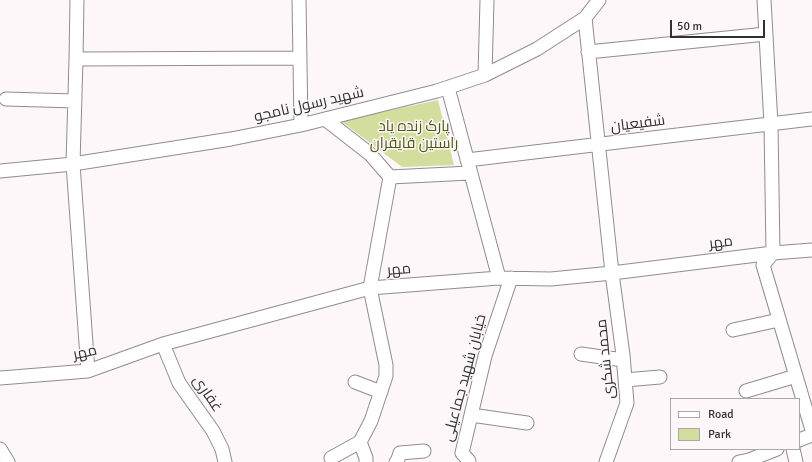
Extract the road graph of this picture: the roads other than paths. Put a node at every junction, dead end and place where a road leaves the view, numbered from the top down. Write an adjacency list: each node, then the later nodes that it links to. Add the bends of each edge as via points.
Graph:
1 (77, 0): 10 (street)
2 (299, 0): 9 (street)
3 (487, 0): 11 (street)
4 (599, 0): 6 (street, شهید رسول نامجو)
5 (764, 0): 7 (street)
6 (585, 18): 8 (street, محمد شکری); 11 (street, شهید رسول نامجو, via 537,49)
7 (766, 34): 8 (street); 17 (street)
8 (588, 52): 19 (street, محمد شکری)
9 (300, 58): 10 (street); 18 (street)
10 (76, 59): 14 (street)
11 (486, 75): 12 (street, شهید رسول نامجو)
12 (448, 88): 15 (street, شهید رسول نامجو); 21 (street)
13 (6, 99): 14 (street)
14 (75, 101): 20 (street)
15 (325, 119): 18 (street, شهید رسول نامجو); 23 (street, via 370,154)
16 (812, 119): 17 (street, شفیعیان)
17 (771, 124): 19 (street, شفیعیان); 25 (street)
18 (301, 125): 20 (street, شهید رسول نامجو)
19 (598, 145): 21 (street, شفیعیان); 26 (street, محمد شکری)
20 (73, 164): 22 (street, شهید رسول نامجو); 34 (street)
21 (469, 166): 23 (street, شفیعیان); 27 (street)
22 (0, 171)
23 (390, 177): 28 (street)
24 (812, 250): 25 (street, مهر)
25 (773, 253): 26 (street, مهر); 29 (street, via 763,265)
26 (612, 273): 27 (street, مهر, via 550,279); 33 (street, محمد شکری)
27 (505, 278): 28 (street, مهر); 42 (street, خیابان شهید جماعیلی)
28 (370, 288): 31 (street, مهر); 41 (street, via 386,365 386,376)
29 (779, 320): 30 (street); 35 (street)
30 (733, 330)
31 (163, 344): 34 (street, مهر); 55 (street, غفاری, via 179,383 213,431)
32 (581, 354): 33 (street)
33 (623, 360): 38 (street, محمد شکری)
34 (88, 371): 37 (street, مهر)
35 (796, 376): 40 (street); 44 (street)
36 (660, 377): 38 (street)
37 (0, 378)
38 (625, 380): 59 (street, محمد شکری, via 627,403)
39 (355, 382): 41 (street)
40 (746, 391)
41 (381, 392): 47 (street)
42 (471, 415): 43 (street); 58 (street, خیابان شهید جماعیلی, via 462,453)
43 (527, 423)
44 (812, 430)
45 (812, 435): 46 (street)
46 (800, 440)
47 (360, 442): 52 (street); 56 (street)
48 (0, 449): 54 (street)
49 (775, 450): 53 (street)
50 (793, 450): 61 (street)
51 (424, 451): 57 (street, via 400,453)
52 (330, 458)
53 (756, 460): 60 (street)
54 (8, 462)
55 (225, 462)
56 (366, 462)
57 (396, 462)
58 (471, 462)
59 (606, 462)
60 (740, 462)
61 (796, 462)

